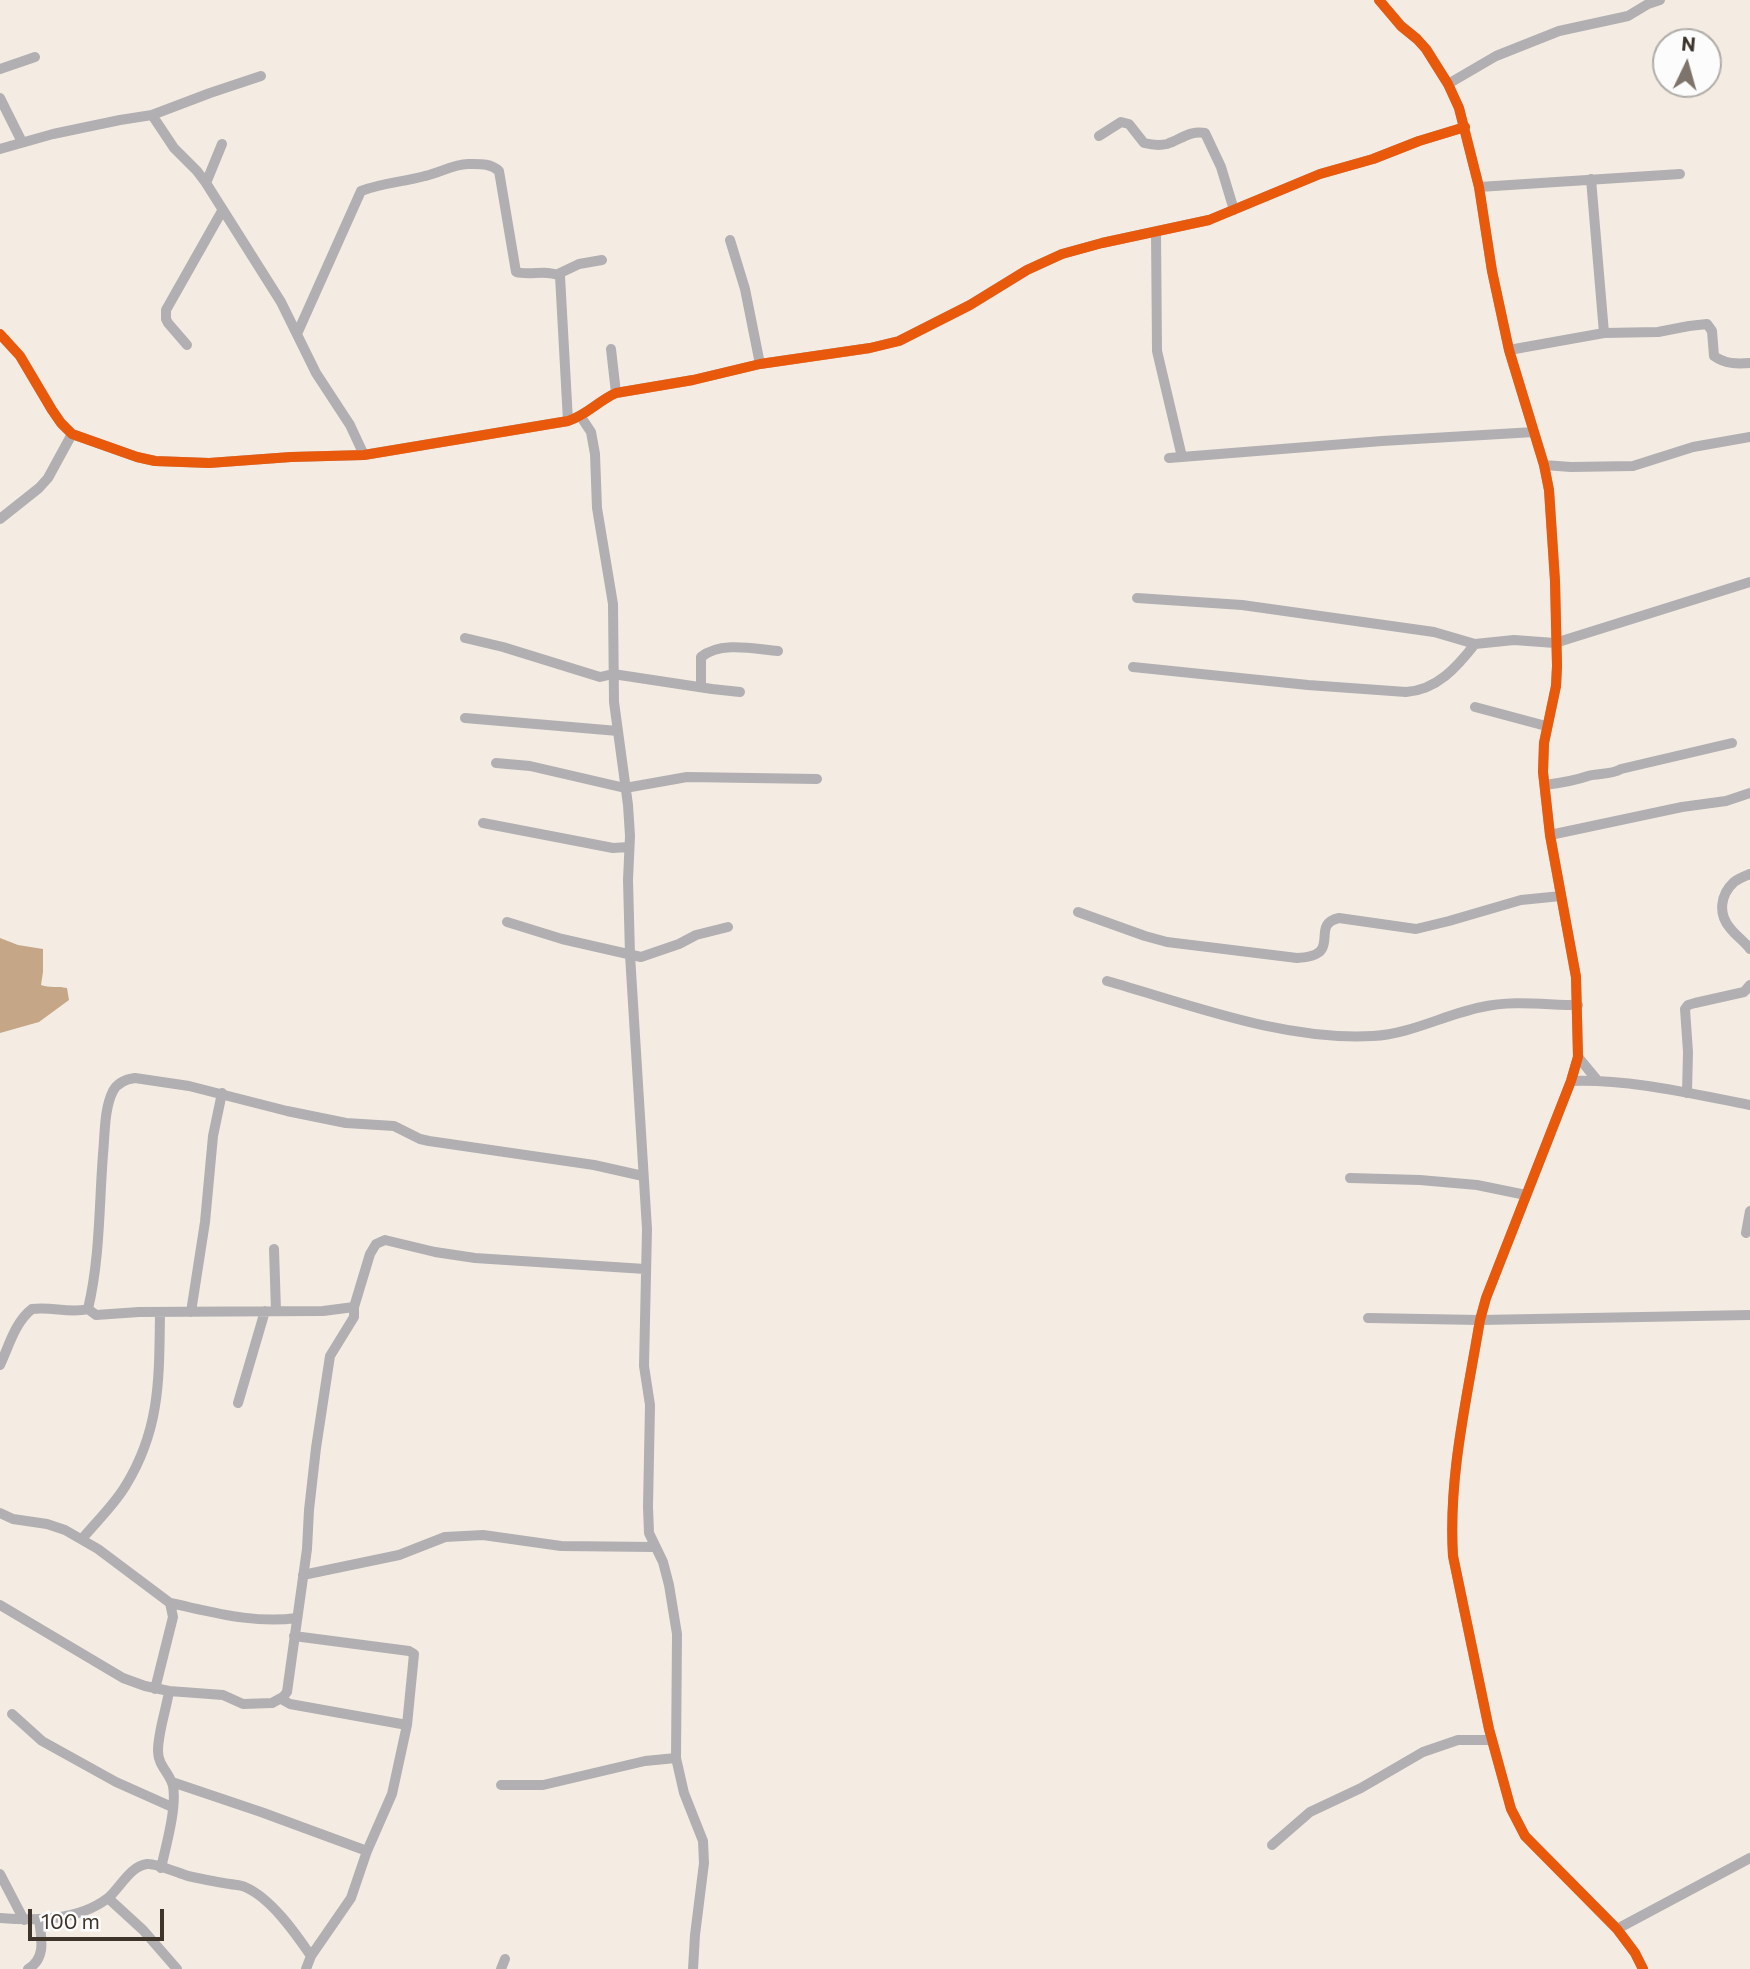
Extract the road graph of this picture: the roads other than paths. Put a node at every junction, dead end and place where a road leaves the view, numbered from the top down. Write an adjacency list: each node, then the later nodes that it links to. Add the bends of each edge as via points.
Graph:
1 (1379, 0): 7 (street, via 1417,38)
2 (1660, 0): 3 (street)
3 (1648, 2): 7 (street, via 1628,16 1559,31 1496,56)
4 (35, 57): 5 (street)
5 (0, 69)
6 (261, 76): 9 (street)
7 (1448, 84): 10 (street)
8 (0, 98): 12 (street)
9 (152, 116): 12 (street); 17 (street)
10 (1465, 127): 18 (street); 19 (street, via 1320,174)
11 (1098, 136): 19 (street, via 1121,122 1129,124 1144,144 1155,146 1202,133 1220,167)
12 (22, 142): 14 (street)
13 (222, 144): 17 (street)
14 (0, 149)
15 (1680, 174): 16 (street)
16 (1591, 179): 18 (street); 25 (street)
17 (206, 183): 20 (street)
18 (1479, 187): 30 (street)
19 (1234, 210): 21 (street)
20 (222, 211): 27 (street); 28 (street, via 166,310 168,323)
21 (1156, 232): 32 (street, via 1062,254 899,341); 40 (street, via 1157,351)
22 (730, 240): 32 (street)
23 (603, 260): 24 (street)
24 (558, 274): 27 (street, via 516,272 499,171 491,165 464,164 424,177 380,183 361,191); 35 (street)
25 (1604, 333): 30 (street); 31 (street, via 1658,332 1707,324 1714,356 1733,364)
26 (0, 334): 37 (street)
27 (297, 334): 39 (street)
28 (187, 345)
29 (611, 349): 33 (street)
30 (1509, 350): 36 (street)
31 (1750, 363)
32 (760, 364): 33 (street)
33 (616, 393): 34 (street)
34 (582, 417): 35 (street); 51 (street, via 591,432 595,454 597,508 613,604)
35 (568, 421): 39 (street)
36 (1534, 432): 40 (street); 42 (street)
37 (72, 434): 39 (street, via 155,461); 43 (street, via 48,478)
38 (1750, 437): 42 (street, via 1693,447 1633,466)
39 (364, 456)
40 (1182, 457): 41 (street)
41 (1168, 458)
42 (1544, 465): 47 (street, via 1552,516)
43 (0, 519)
44 (1750, 582): 47 (street)
45 (1137, 598): 48 (street, via 1242,605 1433,632)
46 (465, 638): 51 (street, via 600,677)
47 (1555, 643): 48 (street, via 1514,640); 56 (street, via 1556,686)
48 (1475, 644): 50 (street, via 1462,662 1421,691)
49 (778, 651): 52 (street, via 710,650 701,657)
50 (1133, 667)
51 (613, 674): 52 (street); 57 (street)
52 (701, 687): 53 (street)
53 (740, 692)
54 (1475, 707): 56 (street)
55 (465, 718): 57 (street)
56 (1546, 726): 61 (street)
57 (618, 731): 62 (street)
58 (1732, 743): 61 (street)
59 (496, 763): 62 (street, via 530,766)
60 (817, 779): 62 (street, via 687,777)
61 (1545, 785): 65 (street)
62 (625, 788): 66 (street)
63 (1750, 793): 65 (street)
64 (483, 823): 66 (street, via 612,848)
65 (1550, 835): 68 (street)
66 (629, 847): 73 (street)
67 (1750, 874): 72 (street, via 1735,881 1721,908 1731,930)
68 (1561, 896): 69 (street, via 1521,900 1416,929 1333,919 1326,926 1320,953 1306,958 1167,942); 76 (street)
69 (1078, 912)
70 (507, 922): 73 (street)
71 (728, 927): 73 (street, via 640,957)
72 (1750, 949)
73 (630, 956): 83 (street)
74 (1107, 981): 76 (street, via 1244,1020 1347,1037 1378,1036 1491,1005)
75 (1750, 985): 81 (street, via 1744,992 1685,1009)
76 (1578, 1005): 77 (street)
77 (1578, 1057): 78 (street); 79 (street)
78 (1597, 1080): 79 (street); 81 (street)
79 (1571, 1081): 85 (street)
80 (222, 1093): 83 (street, via 346,1123 394,1125 429,1141); 91 (street, via 135,1078 114,1089 105,1130 96,1265); 92 (street)
81 (1687, 1093): 82 (street)
82 (1750, 1105)
83 (643, 1176): 89 (street)
84 (1350, 1178): 85 (street, via 1477,1185)
85 (1526, 1195): 97 (street)
86 (1750, 1211): 87 (street)
87 (1746, 1233)
88 (274, 1249): 93 (street)
89 (645, 1269): 90 (street, via 475,1258 385,1240 370,1254); 102 (street, via 648,1507)
90 (354, 1307): 93 (street); 103 (street, via 354,1317 330,1356)
91 (88, 1309): 94 (street, via 96,1315); 98 (street, via 32,1309 13,1334)
92 (191, 1311): 93 (street); 94 (street)
93 (270, 1311): 99 (street)
94 (160, 1313): 101 (street, via 158,1393 150,1433 125,1487)
95 (1750, 1315): 97 (street)
96 (1367, 1318): 97 (street)
97 (1480, 1320): 113 (street, via 1454,1480 1451,1529)
98 (0, 1366)
99 (238, 1403)
100 (0, 1513): 101 (street, via 47,1524)
101 (82, 1539): 104 (street)
102 (654, 1547): 103 (street, via 561,1546 483,1535 445,1537 399,1555); 114 (street, via 663,1562 677,1634)
103 (303, 1575): 106 (street)
104 (170, 1602): 106 (street, via 238,1618); 108 (street, via 173,1617)
105 (0, 1605): 108 (street, via 123,1678)
106 (297, 1618): 107 (street)
107 (294, 1636): 110 (street); 112 (street, via 414,1654)
108 (155, 1689): 109 (street)
109 (169, 1692): 110 (street, via 223,1695 243,1704 272,1703); 115 (street, via 158,1751)
110 (283, 1697): 112 (street, via 290,1704)
111 (12, 1714): 117 (street, via 42,1741)
112 (407, 1725): 119 (street, via 392,1794)
113 (1492, 1740): 118 (street, via 1458,1740 1423,1752 1310,1812); 127 (street, via 1511,1809 1525,1836)
114 (676, 1758): 116 (street, via 543,1785); 132 (street, via 703,1841)
115 (172, 1782): 117 (street); 119 (street)
116 (501, 1785)
117 (172, 1807): 121 (street)
118 (1272, 1845)
119 (367, 1851): 128 (street, via 351,1898)
120 (1750, 1858): 127 (street)
121 (161, 1868): 123 (street, via 139,1867); 128 (street, via 247,1888 289,1926)
122 (0, 1874): 126 (street)
123 (108, 1898): 125 (street, via 90,1909); 130 (street)
124 (0, 1918): 126 (street)
125 (38, 1919): 126 (street); 129 (street, via 42,1952)
126 (24, 1920)
127 (1617, 1929): 133 (street)
128 (311, 1956): 131 (street)
129 (28, 1969)
130 (177, 1969)
131 (306, 1969)
132 (693, 1969)
133 (1643, 1969)

